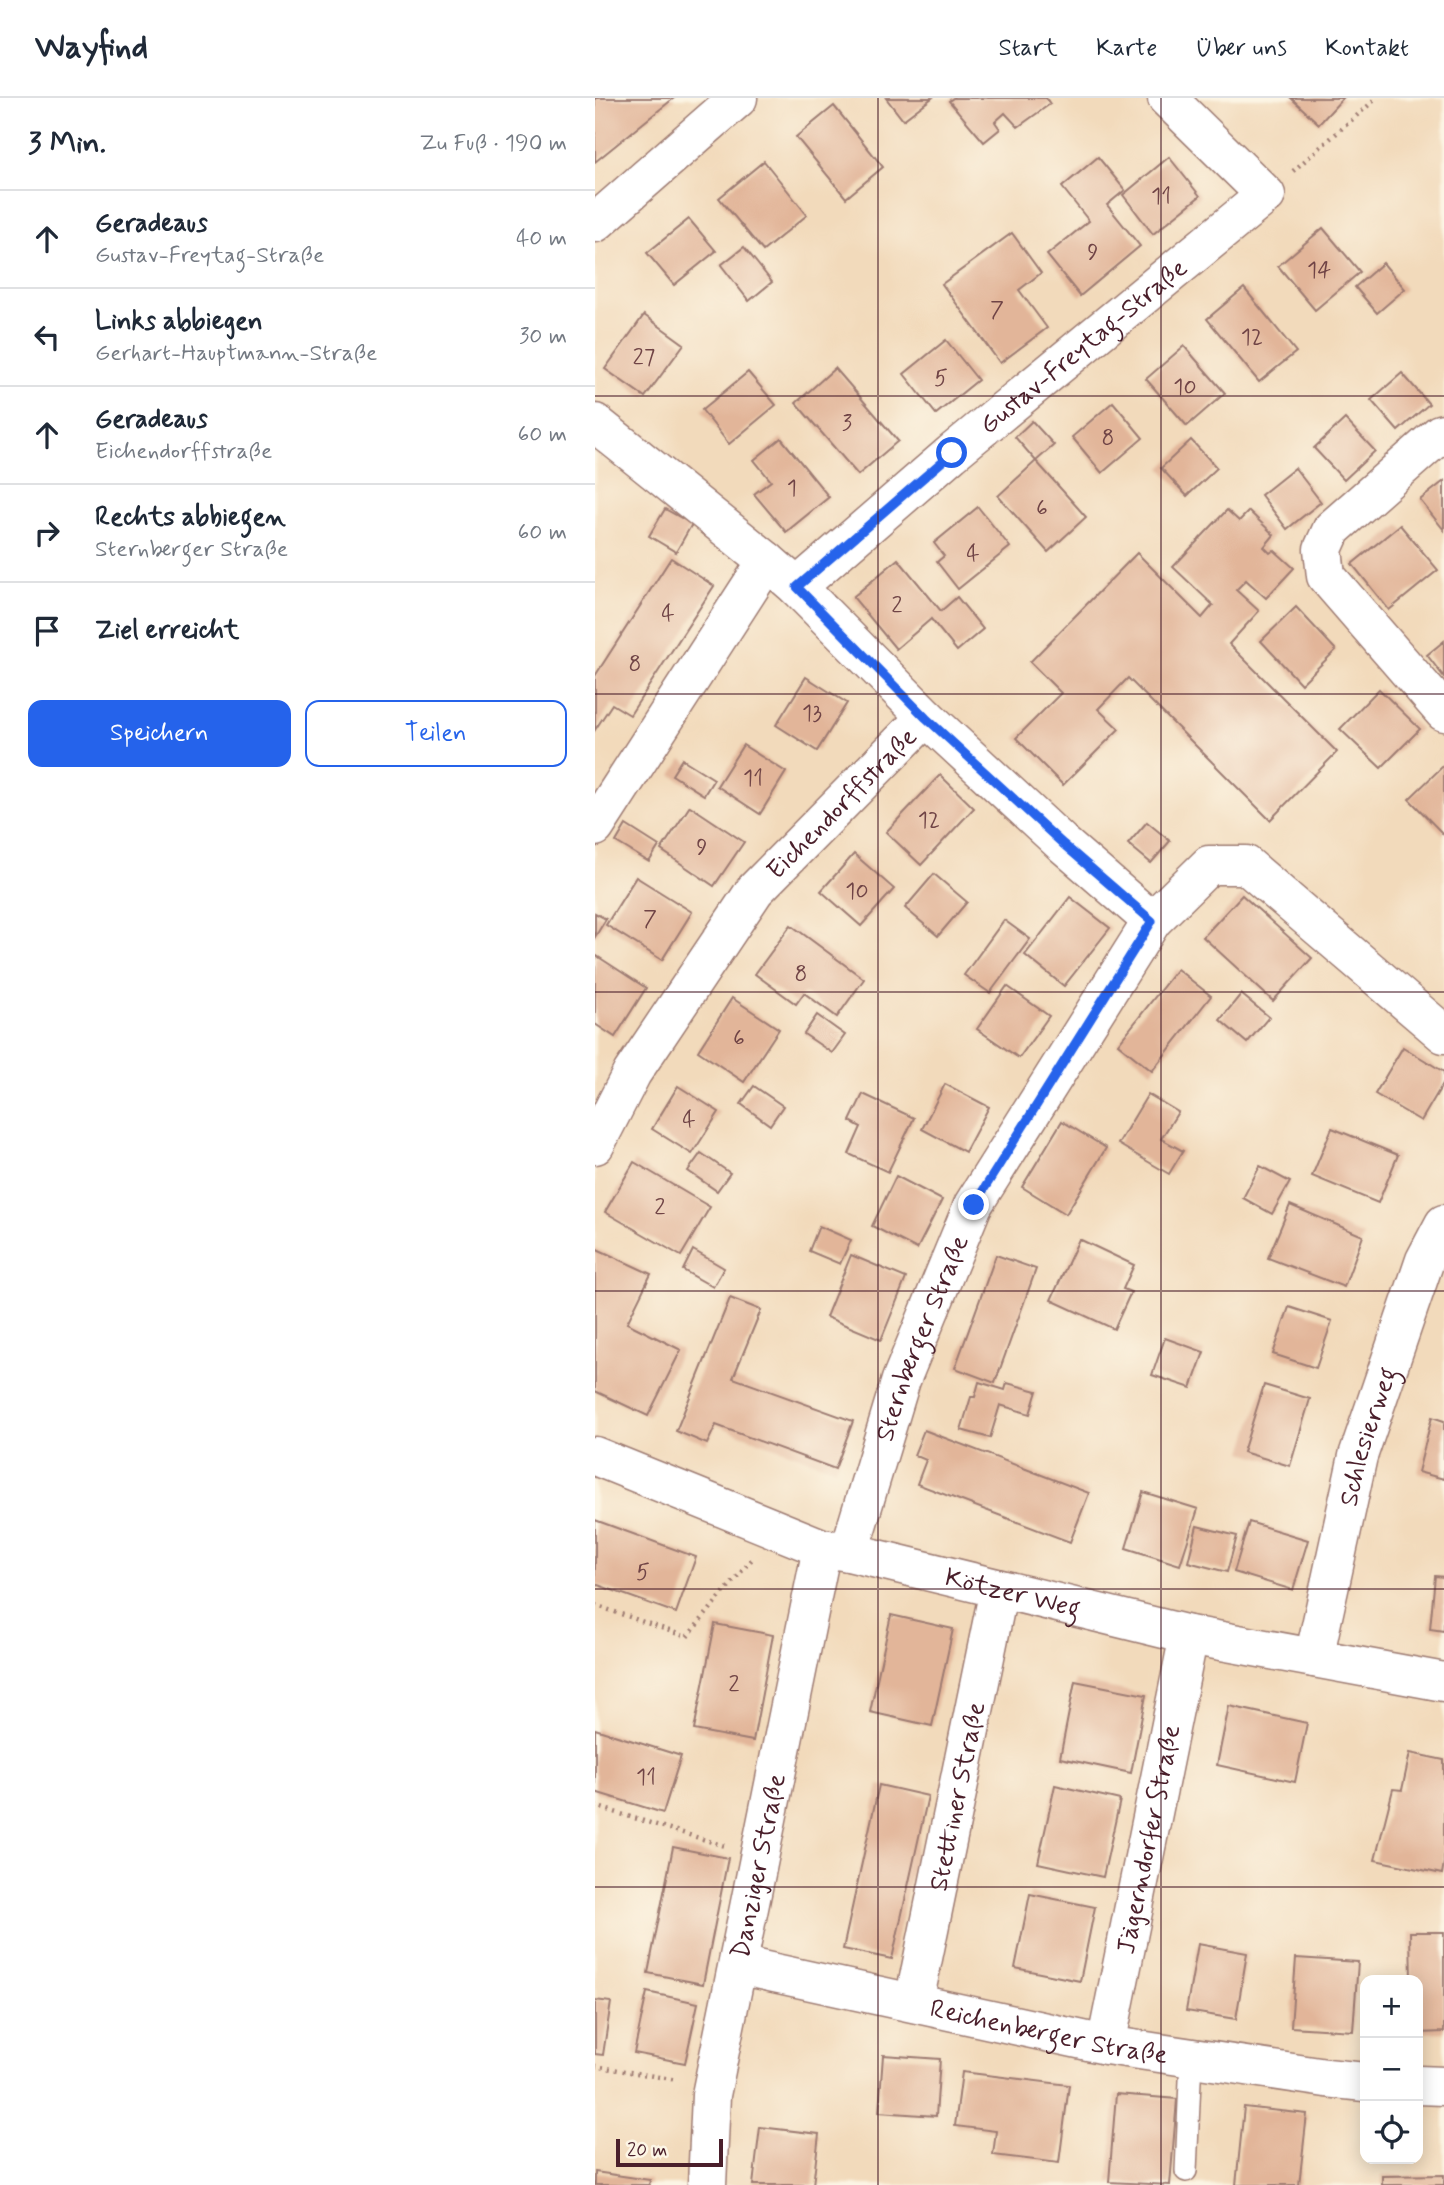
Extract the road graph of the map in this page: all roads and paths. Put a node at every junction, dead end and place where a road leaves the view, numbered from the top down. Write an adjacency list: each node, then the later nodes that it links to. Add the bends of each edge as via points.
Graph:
1 (738, 98): 5 (street)
2 (1167, 98): 4 (street)
3 (1377, 98): 4 (path)
4 (1266, 195): 9 (street, Gustav-Freytag-Straße)
5 (595, 223)
6 (1444, 433): 10 (street, via 1332,529 1323,549 1326,576)
7 (601, 443): 8 (street)
8 (768, 561): 9 (street); 12 (street)
9 (797, 587): 11 (street)
10 (1444, 712)
11 (926, 718): 13 (street, Eichendorffstraße); 15 (street, Eichendorffstraße, via 755,890 632,1073)
12 (595, 827)
13 (1152, 921): 14 (street, Sternberger Straße, via 1209,865 1246,865); 19 (street, Sternberger Straße, via 974,1205)
14 (1444, 1034)
15 (595, 1144)
16 (1444, 1224): 23 (street, Schlesierweg, via 1425,1260 1359,1456)
17 (595, 1456): 18 (street, Kötzer Weg)
18 (776, 1530): 19 (street, Kötzer Weg); 21 (path, via 687,1637)
19 (836, 1550): 20 (street, Kötzer Weg); 26 (street, Danziger Straße)
20 (999, 1589): 22 (street, Kötzer Weg); 28 (street, Stettiner Straße)
21 (595, 1605)
22 (1189, 1635): 23 (street, Kötzer Weg); 29 (street, Jägerndorfer Straße)
23 (1314, 1658): 24 (street, Kötzer Weg)
24 (1444, 1682)
25 (595, 1806): 26 (path)
26 (759, 1857): 27 (street, Danziger Straße)
27 (738, 1965): 28 (street, Reichenberger Straße); 34 (street, Danziger Straße)
28 (914, 2002): 29 (street, Reichenberger Straße)
29 (1106, 2045): 30 (street, Reichenberger Straße)
30 (1191, 2058): 32 (street, Reichenberger Straße); 36 (lane)
31 (595, 2066): 34 (path)
32 (1360, 2081)
33 (1423, 2085): 35 (street)
34 (713, 2086): 37 (street, Danziger Straße)
35 (1444, 2086)
36 (1186, 2171)
37 (707, 2185)

